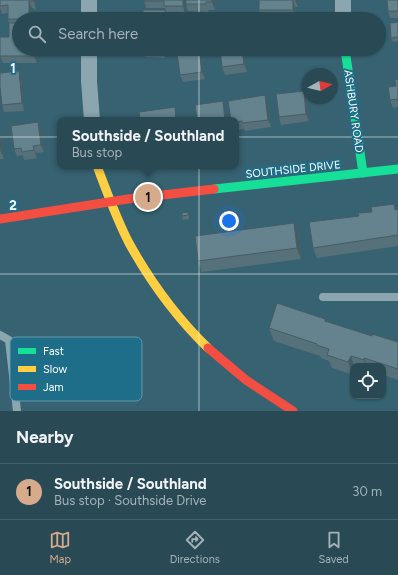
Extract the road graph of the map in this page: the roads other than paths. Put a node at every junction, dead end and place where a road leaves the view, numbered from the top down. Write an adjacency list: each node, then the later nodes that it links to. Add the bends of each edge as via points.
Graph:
1 (89, 0): 3 (street)
2 (343, 0): 4 (street)
3 (89, 12)
4 (344, 12)
5 (89, 56): 7 (street)
6 (346, 56): 10 (street, ASHBURY ROAD)
7 (92, 117)
8 (98, 169): 11 (street)
9 (398, 169): 10 (street, SOUTHSIDE DRIVE)
10 (363, 173): 11 (street, SOUTHSIDE DRIVE)
11 (110, 201): 12 (street, SOUTHSIDE DRIVE); 19 (street, via 129,242 173,309 207,346 239,374)
12 (0, 219)
13 (323, 297): 14 (lane)
14 (398, 298)
15 (0, 335): 16 (lane, via 9,340)
16 (10, 349)
17 (16, 401): 18 (lane)
18 (17, 411)
19 (293, 411)

